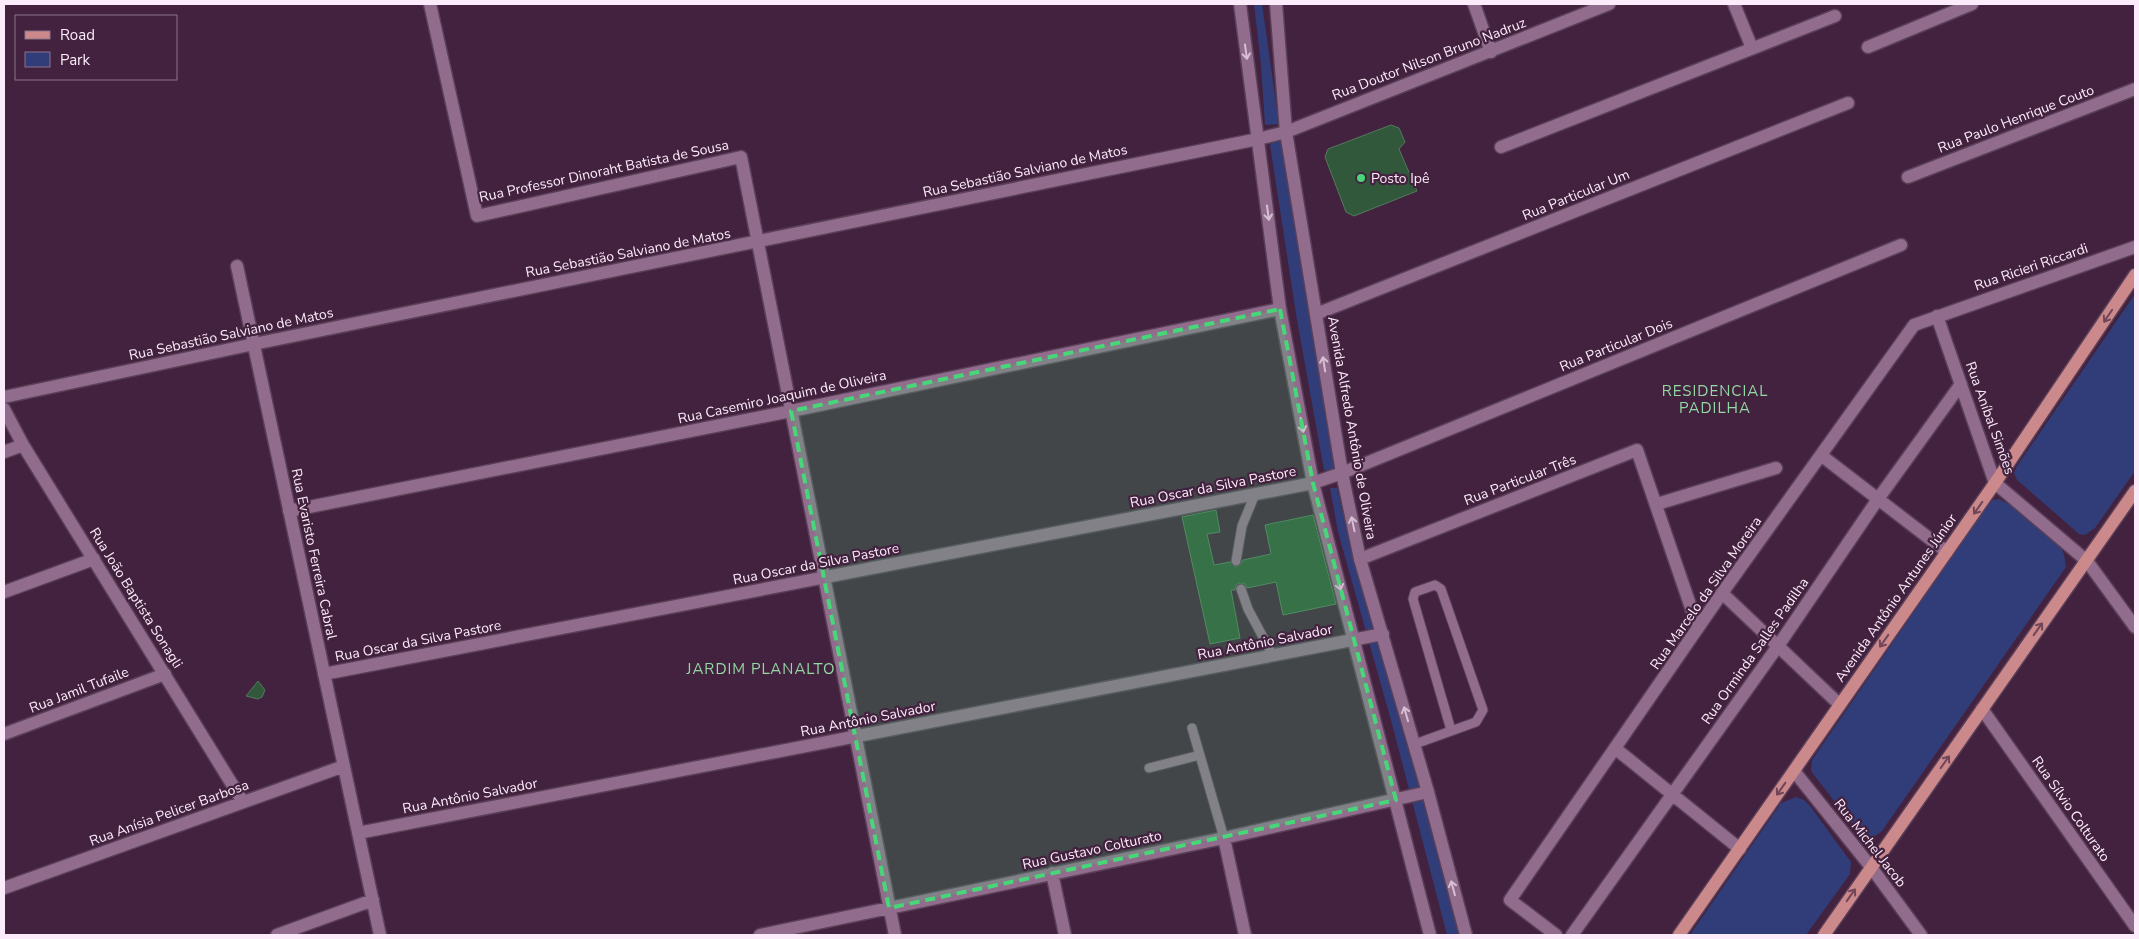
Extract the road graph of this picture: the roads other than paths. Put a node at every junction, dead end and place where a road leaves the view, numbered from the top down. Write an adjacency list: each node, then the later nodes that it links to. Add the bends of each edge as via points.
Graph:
1 (430, 4): 18 (street, Rua Professor Dinoraht Batista de Sousa, via 477,216 741,158)
2 (1240, 4): 15 (street, one-way to 15)
3 (1276, 4): 14 (street, Avenida Alfredo Antônio de Oliveira)
4 (1474, 4): 11 (street)
5 (1609, 4): 11 (street, Rua Doutor Nilson Bruno Nadruz)
6 (1734, 4): 10 (street)
7 (1972, 4): 9 (street)
8 (1835, 16): 10 (street)
9 (1868, 47)
10 (1752, 48): 16 (street)
11 (1491, 52): 14 (street, Rua Doutor Nilson Bruno Nadruz)
12 (2135, 88): 17 (street, Rua Paulo Henrique Couto)
13 (1848, 103): 24 (street, Rua Particular Um)
14 (1286, 132): 15 (street, Rua Doutor Nilson Bruno Nadruz); 24 (street, Avenida Alfredo Antônio de Oliveira)
15 (1258, 139): 18 (street, Rua Sebastião Salviano de Matos); 23 (street, one-way to 23)
16 (1501, 147)
17 (1908, 177)
18 (758, 242): 26 (street, Rua Sebastião Salviano de Matos); 30 (street)
19 (1901, 245): 35 (street, Rua Particular Dois)
20 (2135, 247): 25 (street, Rua Ricieri Riccardi)
21 (237, 266): 26 (street, Rua Evaristo Ferreira Cabral)
22 (2135, 275): 37 (main road, Avenida Antônio Antunes Júnior, one-way to 37)
23 (1280, 308): 30 (street, Rua Casemiro Joaquim de Oliveira); 36 (street, one-way to 36)
24 (1316, 314): 35 (street, Avenida Alfredo Antônio de Oliveira, one-way to 24)
25 (1937, 316): 27 (street, Rua Aníbal Simões); 33 (street, Rua Marcelo da Silva Moreira, via 1914,325)
26 (254, 344): 28 (street, Rua Sebastião Salviano de Matos); 42 (street, Rua Evaristo Ferreira Cabral)
27 (1961, 384): 37 (street, Rua Aníbal Simões); 40 (street, Rua Orminda Salles Padilha)
28 (4, 397)
29 (4, 409): 31 (street, Rua João Baptista Sonagli)
30 (792, 412): 42 (street, Rua Casemiro Joaquim de Oliveira); 48 (street)
31 (23, 445): 32 (street); 45 (street, Rua João Baptista Sonagli)
32 (4, 452)
33 (1822, 456): 40 (street); 51 (street, Rua Marcelo da Silva Moreira)
34 (1776, 468): 41 (street)
35 (1342, 473): 36 (street, Rua Particular Dois); 44 (street, Avenida Alfredo Antônio de Oliveira, one-way to 35)
36 (1313, 483): 39 (street, Rua Oscar da Silva Pastore); 55 (street, one-way to 55)
37 (1995, 483): 43 (main road, Avenida Antônio Antunes Júnior, one-way to 43); 47 (street, Rua Aníbal Simões)
38 (2135, 491): 47 (main road)
39 (1255, 494): 46 (lane, via 1242,526); 48 (street, Rua Oscar da Silva Pastore)
40 (1878, 499): 43 (street); 56 (street, Rua Orminda Salles Padilha)
41 (1657, 504): 44 (street, Rua Particular Três, via 1637,450); 53 (street, Rua Particular Três)
42 (289, 510): 59 (street, Rua Evaristo Ferreira Cabral)
43 (1947, 552): 60 (main road, Avenida Antônio Antunes Júnior, one-way to 60)
44 (1360, 558): 54 (street, Avenida Alfredo Antônio de Oliveira)
45 (94, 559): 50 (street); 58 (street, Rua João Baptista Sonagli)
46 (1236, 561)
47 (2087, 561): 52 (street, Rua Aníbal Simões); 61 (main road, one-way to 47)
48 (824, 577): 59 (street, Rua Oscar da Silva Pastore); 65 (street)
49 (1241, 589): 57 (lane)
50 (4, 592)
51 (1722, 593): 53 (street, Rua Marcelo da Silva Moreira); 56 (street)
52 (2135, 627)
53 (1698, 628): 67 (street, Rua Marcelo da Silva Moreira)
54 (1383, 634): 55 (street, Rua Antônio Salvador); 66 (street, Avenida Alfredo Antônio de Oliveira, one-way to 54)
55 (1354, 640): 57 (street, Rua Antônio Salvador); 74 (street)
56 (1778, 646): 60 (street); 73 (street, Rua Orminda Salles Padilha)
57 (1273, 656): 65 (street, Rua Antônio Salvador)
58 (165, 674): 64 (street, Rua Jamil Tufaile); 75 (street, Rua João Baptista Sonagli)
59 (324, 674): 69 (street, Rua Evaristo Ferreira Cabral)
60 (1840, 704): 71 (main road, Avenida Antônio Antunes Júnior)
61 (1982, 709): 79 (main road, one-way to 61); 84 (street, Rua Sílvio Colturato)
62 (1192, 728): 68 (lane)
63 (1451, 730): 63 (lane, via 1476,722 1483,710 1441,590 1435,585 1415,592 1413,599); 66 (lane)
64 (4, 734)
65 (856, 736): 76 (street, Rua Antônio Salvador); 83 (street)
66 (1415, 744): 72 (street, Avenida Alfredo Antônio de Oliveira)
67 (1616, 749): 73 (street); 93 (street, Rua Marcelo da Silva Moreira, via 1510,900)
68 (1200, 755): 70 (lane); 77 (lane)
69 (344, 766): 75 (street, Rua Anísia Pelicer Barbosa); 76 (street, Rua Evaristo Ferreira Cabral)
70 (1149, 768)
71 (1794, 771): 78 (main road, Avenida Antônio Antunes Júnior, one-way to 78); 79 (street, Rua Michel Jacob)
72 (1428, 792): 74 (street, Rua Gustavo Colturato); 92 (street, Avenida Alfredo Antônio de Oliveira, one-way to 72)
73 (1672, 794): 78 (street); 94 (street, Rua Orminda Salles Padilha)
74 (1396, 800): 77 (street, Rua Gustavo Colturato); 91 (street)
75 (243, 802): 81 (street, Rua Anísia Pelicer Barbosa)
76 (358, 833): 82 (street, Rua Evaristo Ferreira Cabral)
77 (1224, 838): 80 (street, Rua Gustavo Colturato); 90 (street)
78 (1740, 849): 95 (main road, Avenida Antônio Antunes Júnior)
79 (1871, 867): 96 (main road, one-way to 79); 97 (street, Rua Michel Jacob)
80 (1052, 873): 83 (street, Rua Gustavo Colturato); 89 (street)
81 (4, 888)
82 (373, 900): 85 (street); 86 (street, Rua Evaristo Ferreira Cabral)
83 (889, 908): 87 (street, Rua Gustavo Colturato); 88 (street)
84 (2135, 926)
85 (277, 935)
86 (380, 935)
87 (760, 935)
88 (895, 935)
89 (1065, 935)
90 (1245, 935)
91 (1430, 935)
92 (1466, 935)
93 (1556, 935)
94 (1572, 935)
95 (1679, 935)
96 (1824, 935)
97 (1922, 935)

